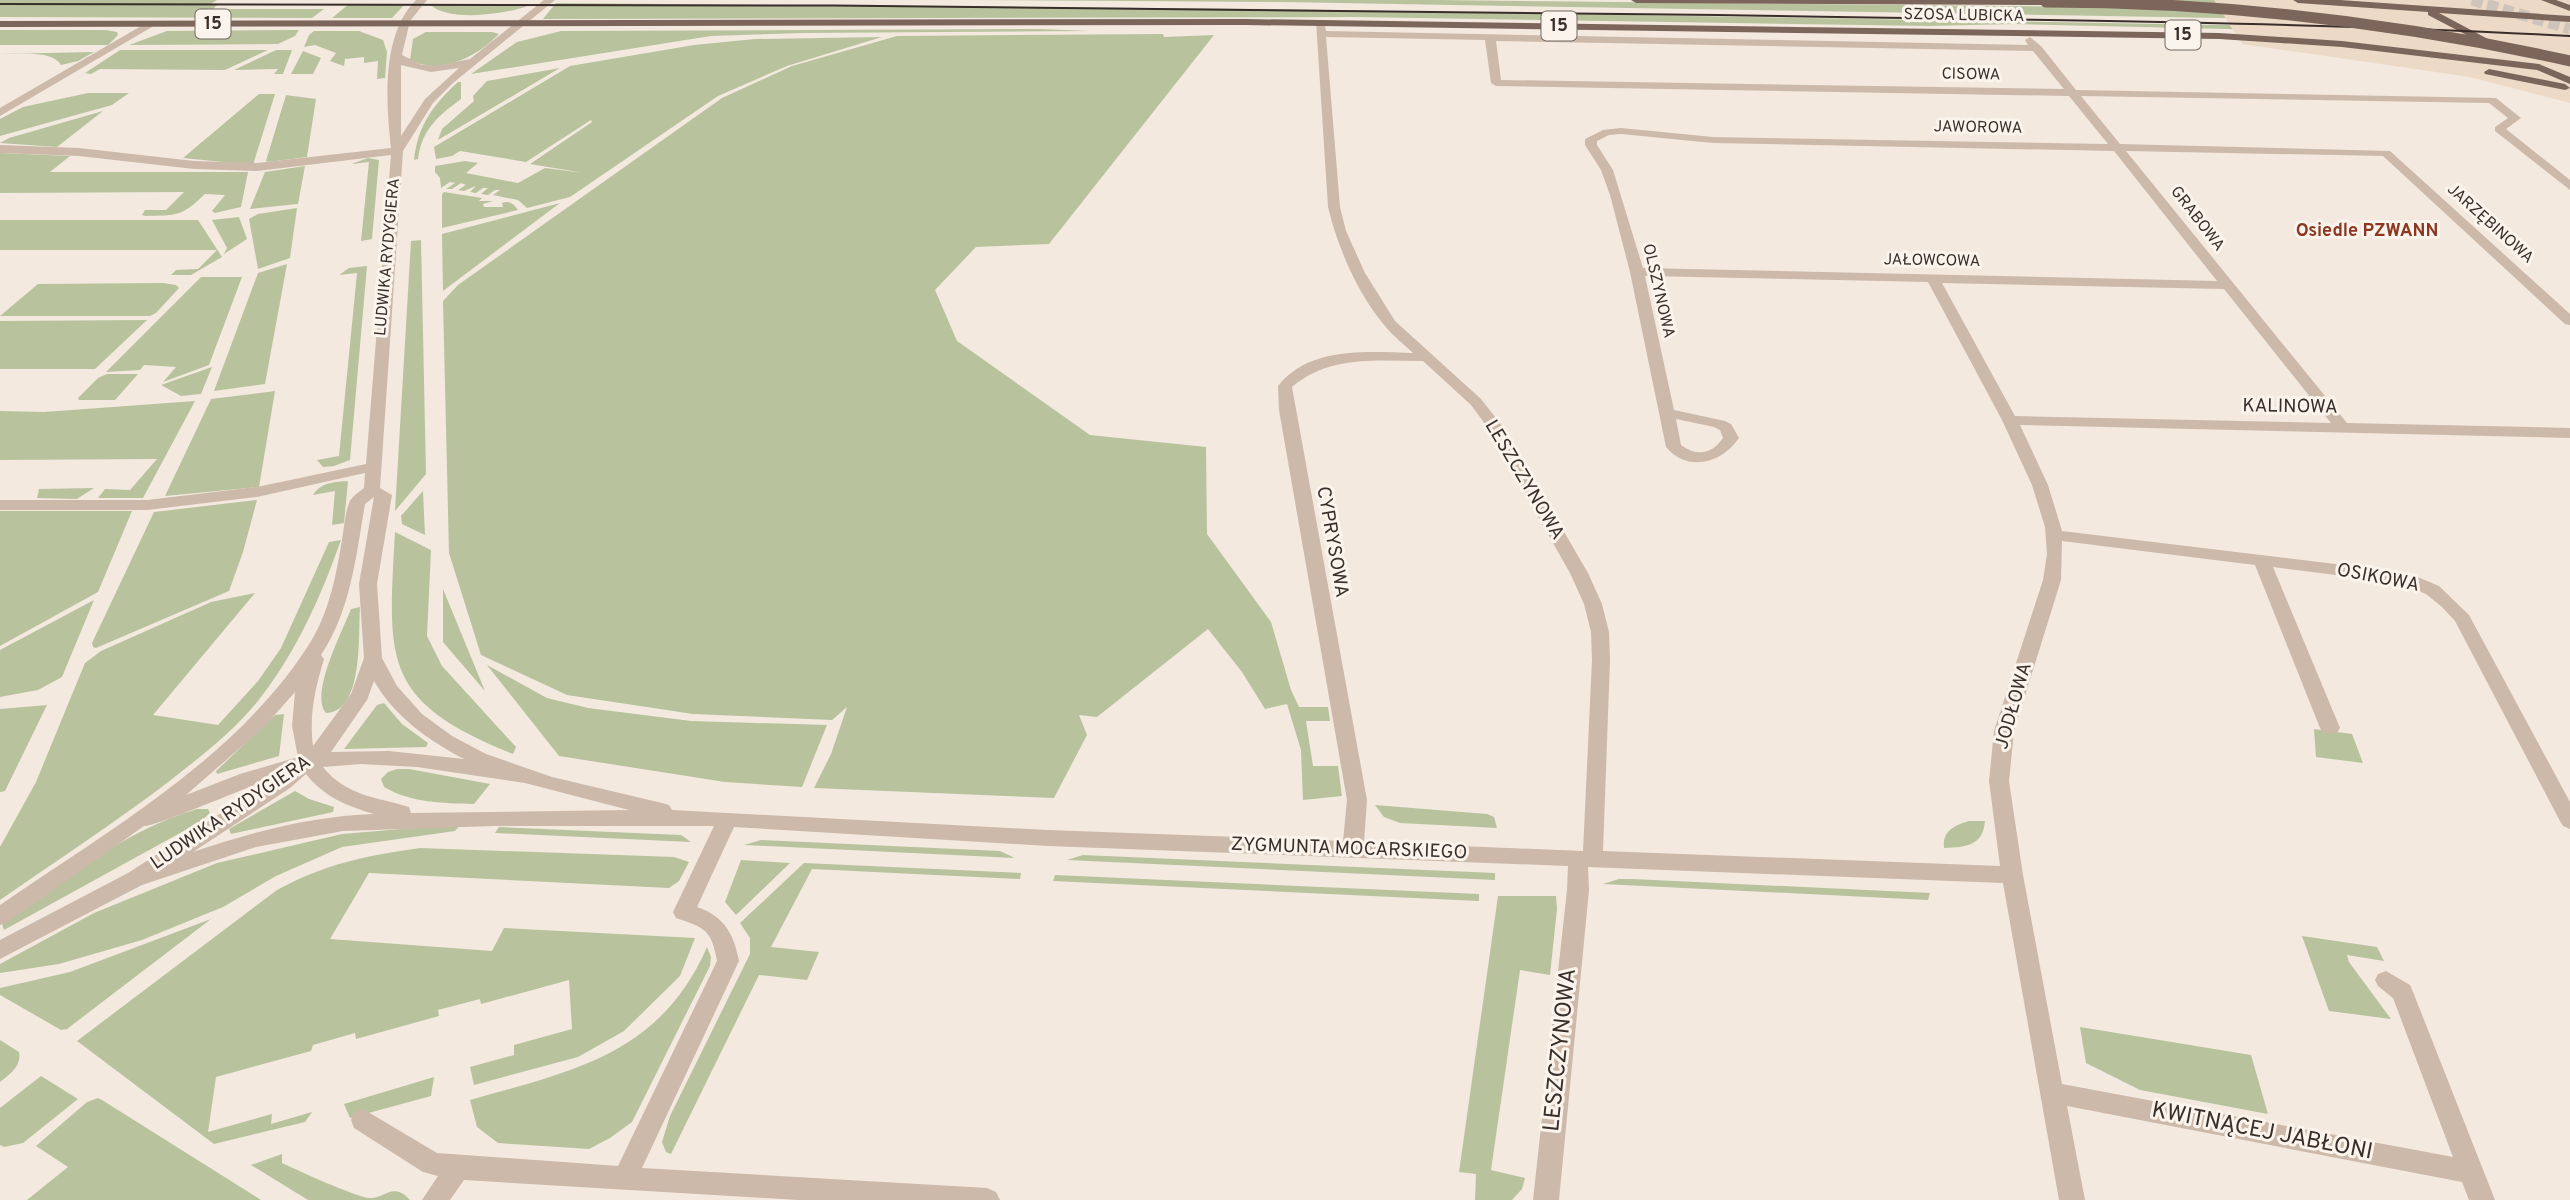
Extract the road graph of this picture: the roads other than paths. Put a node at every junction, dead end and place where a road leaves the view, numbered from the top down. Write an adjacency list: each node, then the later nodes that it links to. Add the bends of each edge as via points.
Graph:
1 (422, 0): 15 (street, LUDWIKA RYDYGIERA)
2 (550, 0): 16 (street, LUDWIKA RYDYGIERA)
3 (1636, 0): 8 (main road)
4 (2298, 0): 7 (main road)
5 (2407, 0): 10 (main road)
6 (2546, 0): 9 (main road)
7 (2337, 1): 10 (main road)
8 (2046, 2): 25 (main road, bridge, via 2176,4 2311,15 2444,35)
9 (2570, 8)
10 (2424, 9): 11 (main road); 19 (main road)
11 (2508, 15): 12 (main road); 19 (main road, via 2480,24)
12 (2570, 19)
13 (0, 24): 14 (main road, SZOSA LUBICKA / 15)
14 (152, 24): 15 (main road, SZOSA LUBICKA / 15); 31 (street)
15 (404, 25): 16 (main road, SZOSA LUBICKA / 15); 23 (street, LUDWIKA RYDYGIERA)
16 (519, 25): 17 (main road, SZOSA LUBICKA / 15); 24 (street, LUDWIKA RYDYGIERA)
17 (1320, 28): 18 (main road, SZOSA LUBICKA / 15); 20 (street); 42 (street, LESZCZYNOWA, via 1340,231 1358,273 1390,324)
18 (2024, 33): 21 (main road, SZOSA LUBICKA / 15, via 2236,36); 22 (street, GRABOWA)
19 (2470, 33): 26 (main road)
20 (1490, 37): 22 (street); 30 (street, CISOWA, via 1496,83)
21 (2342, 44): 26 (main road, SZOSA LUBICKA / 15); 29 (main road)
22 (2037, 48): 30 (street, GRABOWA)
23 (398, 57): 24 (street, via 406,65 435,68); 34 (street, LUDWIKA RYDYGIERA, via 393,123)
24 (481, 57): 34 (street, LUDWIKA RYDYGIERA, via 429,101)
25 (2570, 61)
26 (2539, 67): 27 (main road, 15); 28 (main road)
27 (2570, 71)
28 (2570, 81)
29 (2570, 88)
30 (2073, 93): 32 (street, GRABOWA); 37 (street, CISOWA, via 2492,100 2515,118 2499,129)
31 (0, 113)
32 (2118, 147): 35 (street, JAWOROWA); 36 (street, JAWOROWA, via 1713,140 1620,131 1591,139); 40 (street, GRABOWA)
33 (0, 149): 34 (street, via 257,167)
34 (397, 150): 47 (street, LUDWIKA RYDYGIERA)
35 (2386, 153): 41 (street, JARZĘBINOWA)
36 (1598, 155): 38 (street, OLSZYNOWA, via 1616,195)
37 (2570, 186)
38 (1637, 272): 39 (street, JAŁOWCOWA); 43 (street, OLSZYNOWA)
39 (1933, 279): 40 (street, JAŁOWCOWA); 44 (street, JODŁOWA)
40 (2226, 285): 45 (street, GRABOWA)
41 (2570, 321)
42 (1424, 357): 62 (street, CYPRYSOWA, via 1328,359 1295,375 1285,386 1357,800); 63 (street, LESZCZYNOWA, via 1476,402 1495,427 1593,604 1601,660)
43 (1668, 414): 43 (street, OLSZYNOWA, via 1718,423 1731,438 1716,455 1698,458 1680,453 1674,447)
44 (2010, 420): 45 (street, KALINOWA); 50 (street, JODŁOWA, via 2040,485)
45 (2342, 427): 46 (street, KALINOWA)
46 (2570, 433)
47 (373, 467): 48 (street, LUDWIKA RYDYGIERA); 49 (street, via 257,492 147,505)
48 (372, 490): 52 (street, LUDWIKA RYDYGIERA, via 357,502 343,588); 53 (street, LUDWIKA RYDYGIERA, via 384,495 368,584)
49 (0, 505)
50 (2054, 535): 51 (street, OSIKOWA); 64 (street, JODŁOWA, via 2052,580 2001,746 2000,798)
51 (2263, 560): 54 (street); 60 (street, OSIKOWA, via 2403,578 2433,589 2449,602 2488,663)
52 (319, 645): 55 (street, ZYGMUNTA MOCARSKIEGO, via 303,700); 61 (street, LUDWIKA RYDYGIERA, via 286,692 241,736)
53 (373, 658): 55 (street, LUDWIKA RYDYGIERA, via 349,714); 56 (street, ZYGMUNTA MOCARSKIEGO, via 389,690 428,728 452,746)
54 (2330, 728)
55 (309, 762): 56 (street, ZYGMUNTA MOCARSKIEGO, via 403,760); 58 (street, ZYGMUNTA MOCARSKIEGO, via 322,784 361,805); 61 (street, ZYGMUNTA MOCARSKIEGO, via 229,785); 65 (street, LUDWIKA RYDYGIERA)
56 (526, 776): 57 (street, ZYGMUNTA MOCARSKIEGO)
57 (686, 817): 58 (street, ZYGMUNTA MOCARSKIEGO); 59 (street, ZYGMUNTA MOCARSKIEGO)
58 (458, 819): 65 (street, ZYGMUNTA MOCARSKIEGO, via 343,823 285,832)
59 (728, 819): 62 (street, ZYGMUNTA MOCARSKIEGO); 73 (street, via 684,912 714,922 726,941 729,961)
60 (2570, 821)
61 (108, 840): 66 (street, LUDWIKA RYDYGIERA)
62 (1353, 850): 63 (street, ZYGMUNTA MOCARSKIEGO)
63 (1586, 859): 64 (street, ZYGMUNTA MOCARSKIEGO); 77 (street, LESZCZYNOWA, via 1578,890)
64 (2012, 875): 69 (street, JODŁOWA)
65 (135, 878): 67 (street, LUDWIKA RYDYGIERA)
66 (0, 916)
67 (0, 950)
68 (2386, 980): 72 (street, via 2402,992)
69 (2054, 1093): 72 (street, KWITNĄCEJ JABŁONI); 78 (street, JODŁOWA)
70 (363, 1120): 71 (street, via 432,1164)
71 (457, 1168): 73 (street); 75 (street)
72 (2471, 1172): 79 (street)
73 (625, 1178): 74 (street)
74 (766, 1194): 76 (street)
75 (435, 1200)
76 (987, 1200)
77 (1546, 1200)
78 (2072, 1200)
79 (2482, 1200)

